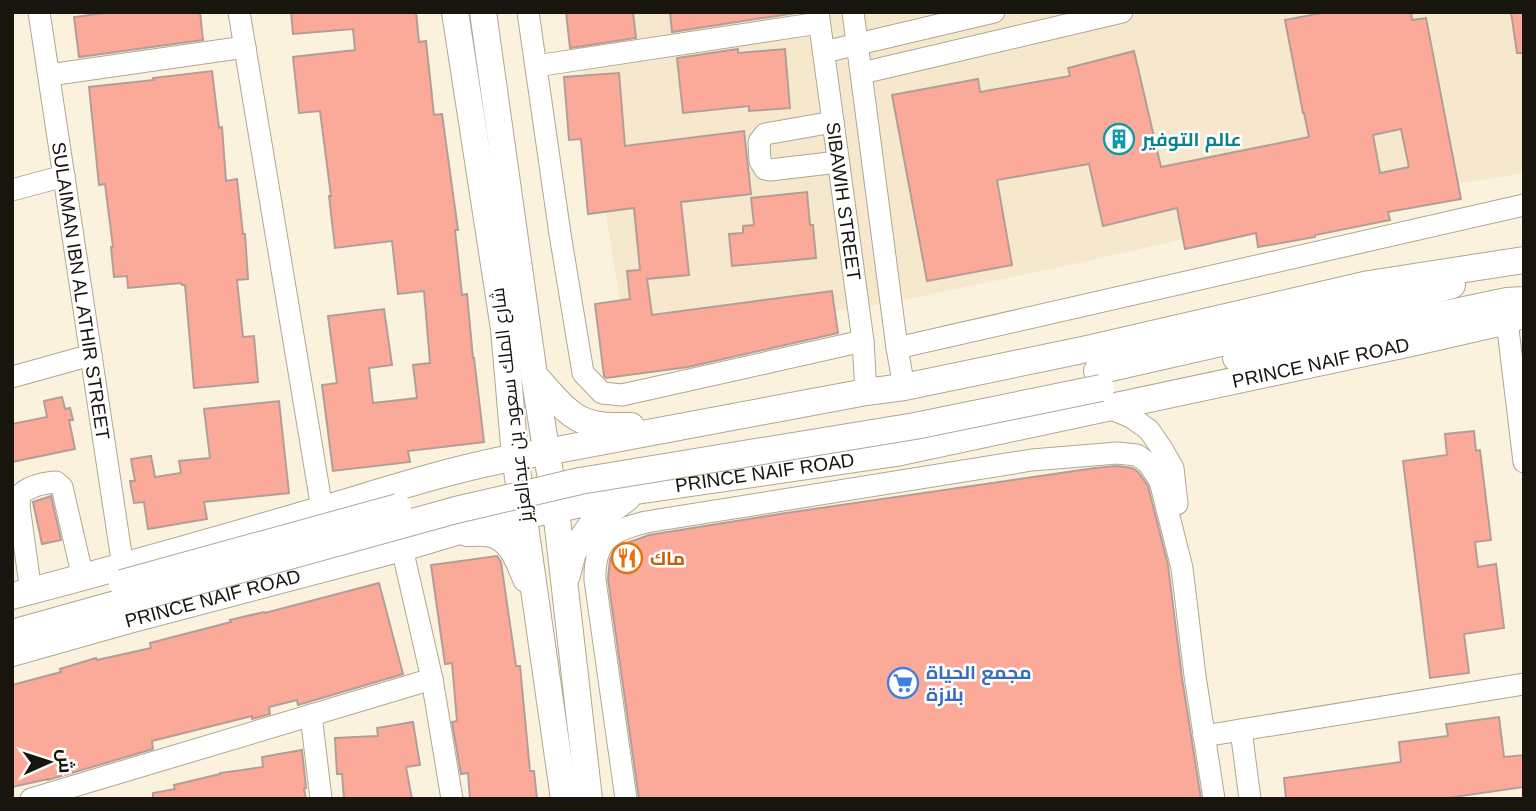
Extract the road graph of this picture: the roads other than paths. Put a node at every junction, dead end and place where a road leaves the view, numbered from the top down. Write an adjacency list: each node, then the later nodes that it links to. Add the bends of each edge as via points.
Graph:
1 (39, 12): 15 (street, SULAIMAN IBN AL ATHIR STREET)
2 (239, 12): 11 (street)
3 (456, 12): 24 (main road, شارع الملك سعود بن عبدالعزيز)
4 (483, 12): 29 (main road, شارع الملك سعود بن عبدالعزيز)
5 (528, 12): 13 (street)
6 (853, 12): 10 (street, SIBAWIH STREET)
7 (994, 12): 10 (street)
8 (1122, 12): 14 (street)
9 (818, 18): 12 (street, SIBAWIH STREET); 13 (street)
10 (858, 44): 12 (street); 14 (street, SIBAWIH STREET)
11 (245, 47): 15 (street); 42 (street)
12 (824, 51): 16 (street, SIBAWIH STREET)
13 (536, 66): 25 (street, via 583,373 602,393 622,396)
14 (862, 73): 26 (street, SIBAWIH STREET)
15 (49, 75): 18 (street, SULAIMAN IBN AL ATHIR STREET)
16 (832, 122): 17 (street, SIBAWIH STREET); 17 (street, via 765,134 759,142 760,161 770,170)
17 (838, 162): 25 (street, SIBAWIH STREET)
18 (64, 176): 19 (street); 27 (street, SULAIMAN IBN AL ATHIR STREET)
19 (12, 190)
20 (1524, 205): 26 (street)
21 (1524, 262): 31 (main road, via 1368,284); 32 (main road)
22 (1524, 300): 32 (main road, via 1376,327)
23 (1515, 317): 28 (street); 32 (main road, PRINCE NAIF ROAD, via 1411,343)
24 (504, 329): 38 (main road, شارع الملك سعود بن عبدالعزيز); 40 (main road, via 503,435 496,446)
25 (863, 341): 33 (street, SIBAWIH STREET)
26 (897, 348): 31 (street, SIBAWIH STREET)
27 (90, 355): 30 (street); 50 (street, SULAIMAN IBN AL ATHIR STREET)
28 (1518, 357): 39 (street)
29 (534, 375): 34 (main road, via 581,420); 36 (main road, شارع الملك سعود بن عبدالعزيز)
30 (12, 377)
31 (904, 387): 33 (main road)
32 (1102, 389): 35 (street, via 1149,430); 41 (main road, PRINCE NAIF ROAD, via 895,453); 50 (main road, bridge, via 911,410 576,465 452,492)
33 (866, 392): 34 (main road)
34 (675, 428): 36 (main road)
35 (1163, 449): 37 (street); 47 (street, via 1172,468)
36 (546, 452): 38 (main road); 43 (main road, شارع الملك سعود بن عبدالعزيز)
37 (1137, 455): 47 (street, via 1160,481); 67 (street, via 1032,460 646,522 612,535 600,548 595,580)
38 (515, 456): 40 (main road); 44 (main road, شارع الملك سعود بن عبدالعزيز)
39 (1524, 462)
40 (437, 474): 42 (main road)
41 (636, 491): 43 (main road, PRINCE NAIF ROAD); 49 (main road, via 593,523 573,552)
42 (322, 509): 50 (main road)
43 (556, 510): 44 (main road, PRINCE NAIF ROAD); 49 (main road, شارع الملك سعود بن عبدالعزيز)
44 (524, 515): 45 (main road, PRINCE NAIF ROAD); 52 (main road, شارع الملك سعود بن عبدالعزيز)
45 (454, 533): 46 (main road, PRINCE NAIF ROAD); 52 (main road, via 492,534 505,541)
46 (402, 548): 55 (main road, PRINCE NAIF ROAD); 56 (street)
47 (1182, 568): 60 (street)
48 (83, 578): 50 (main road); 51 (main road); 51 (street, via 62,487 47,483 20,495)
49 (564, 583): 61 (main road, شارع الملك سعود بن عبدالعزيز)
50 (123, 584): 53 (main road); 54 (main road)
51 (22, 594)
52 (537, 605): 66 (main road, شارع الملك سعود بن عبدالعزيز)
53 (12, 614)
54 (12, 633)
55 (12, 653)
56 (432, 679): 58 (street); 65 (street)
57 (1524, 684): 59 (street)
58 (311, 715): 63 (street); 64 (street)
59 (1241, 730): 60 (street); 68 (street)
60 (1204, 736): 62 (street)
61 (591, 794)
62 (1214, 798)
63 (31, 799)
64 (321, 799)
65 (452, 799)
66 (564, 799)
67 (626, 799)
68 (1250, 799)

